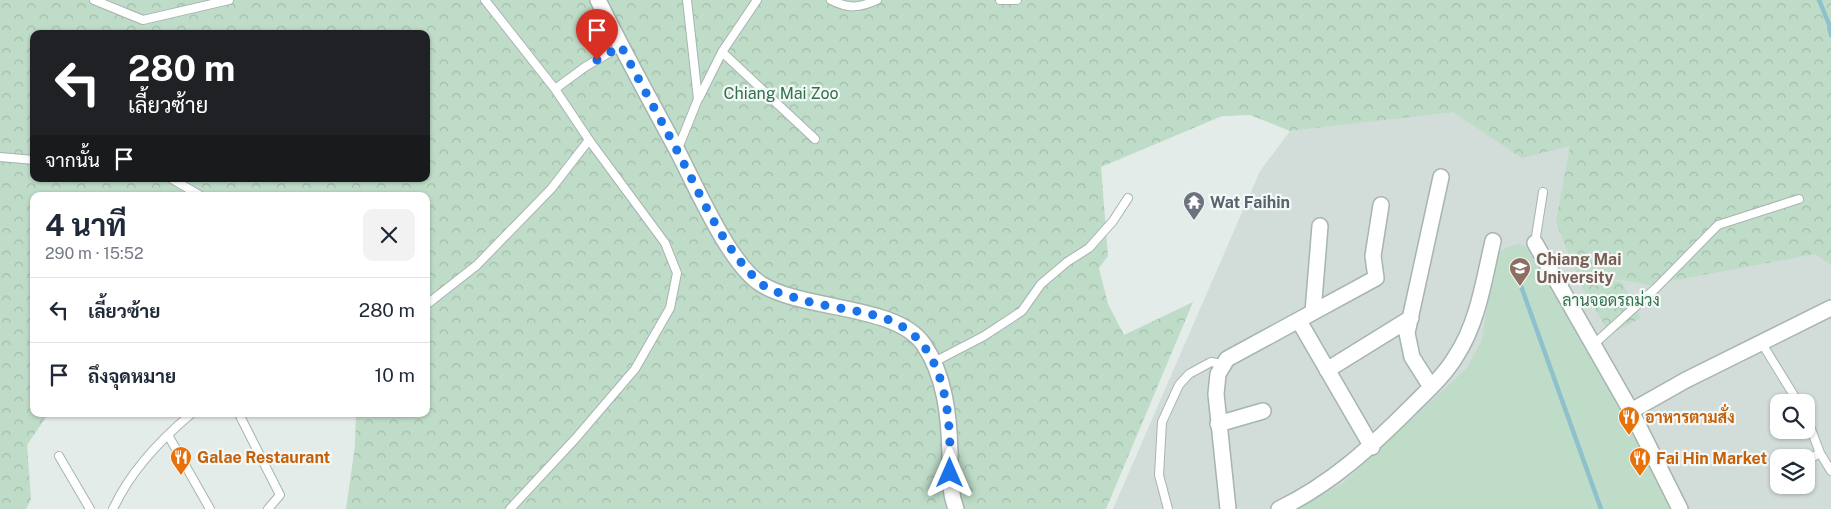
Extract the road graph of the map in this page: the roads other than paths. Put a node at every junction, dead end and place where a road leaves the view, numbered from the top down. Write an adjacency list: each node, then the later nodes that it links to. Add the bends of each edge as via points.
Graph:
1 (94, 0): 2 (lane, via 143,20)
2 (229, 0)
3 (485, 0): 13 (lane)
4 (598, 0): 11 (street)
5 (687, 0): 14 (lane)
6 (756, 0): 12 (lane)
7 (831, 0): 8 (lane, via 844,7 863,6)
8 (877, 0)
9 (1000, 0): 10 (lane)
10 (1017, 0)
11 (621, 46): 13 (lane); 17 (street)
12 (722, 52): 14 (lane); 15 (lane)
13 (555, 89): 16 (lane)
14 (698, 99): 17 (lane)
15 (815, 139)
16 (588, 140): 30 (lane, via 551,189 484,258); 58 (lane, via 665,243 677,273 670,308 635,369)
17 (677, 151): 37 (street, via 722,237 760,283 784,294 893,321 910,330 923,343)
18 (0, 157): 19 (lane)
19 (30, 160)
20 (1441, 177): 33 (street)
21 (177, 182): 22 (lane)
22 (195, 192)
23 (1543, 192): 29 (lane)
24 (1128, 198): 37 (lane, via 1089,248 1041,284 1022,312)
25 (1799, 199): 36 (lane, via 1718,225)
26 (1381, 205): 32 (street, via 1373,256 1376,278)
27 (1320, 226): 32 (street)
28 (1494, 241): 40 (street, via 1473,321 1456,357)
29 (1535, 243): 36 (street)
30 (430, 302)
31 (1831, 308): 35 (street)
32 (1313, 312): 34 (street)
33 (1411, 318): 39 (street); 40 (street, via 1408,345)
34 (1299, 321): 38 (street); 39 (street)
35 (1761, 342): 41 (lane); 43 (street)
36 (1593, 345): 43 (street)
37 (934, 362): 59 (street, via 945,398 950,494)
38 (1222, 364): 46 (street, via 1216,394); 60 (lane, via 1211,362 1189,374 1179,385 1162,422 1160,475)
39 (1327, 370): 49 (street)
40 (1430, 387): 49 (street)
41 (1793, 394)
42 (1263, 411): 46 (street)
43 (1631, 411): 63 (street)
44 (188, 417): 47 (lane)
45 (240, 417): 57 (lane, via 280,496)
46 (1218, 424): 61 (street)
47 (168, 435): 55 (lane, via 132,476); 56 (lane)
48 (1815, 439): 50 (lane)
49 (1372, 447): 62 (street, via 1318,489)
50 (1820, 453): 52 (lane); 53 (lane)
51 (59, 456): 54 (lane)
52 (1815, 456)
53 (1831, 471)
54 (90, 509)
55 (113, 509)
56 (210, 509)
57 (268, 509)
58 (510, 509)
59 (956, 509)
60 (1168, 509)
61 (1228, 509)
62 (1279, 509)
63 (1680, 509)

